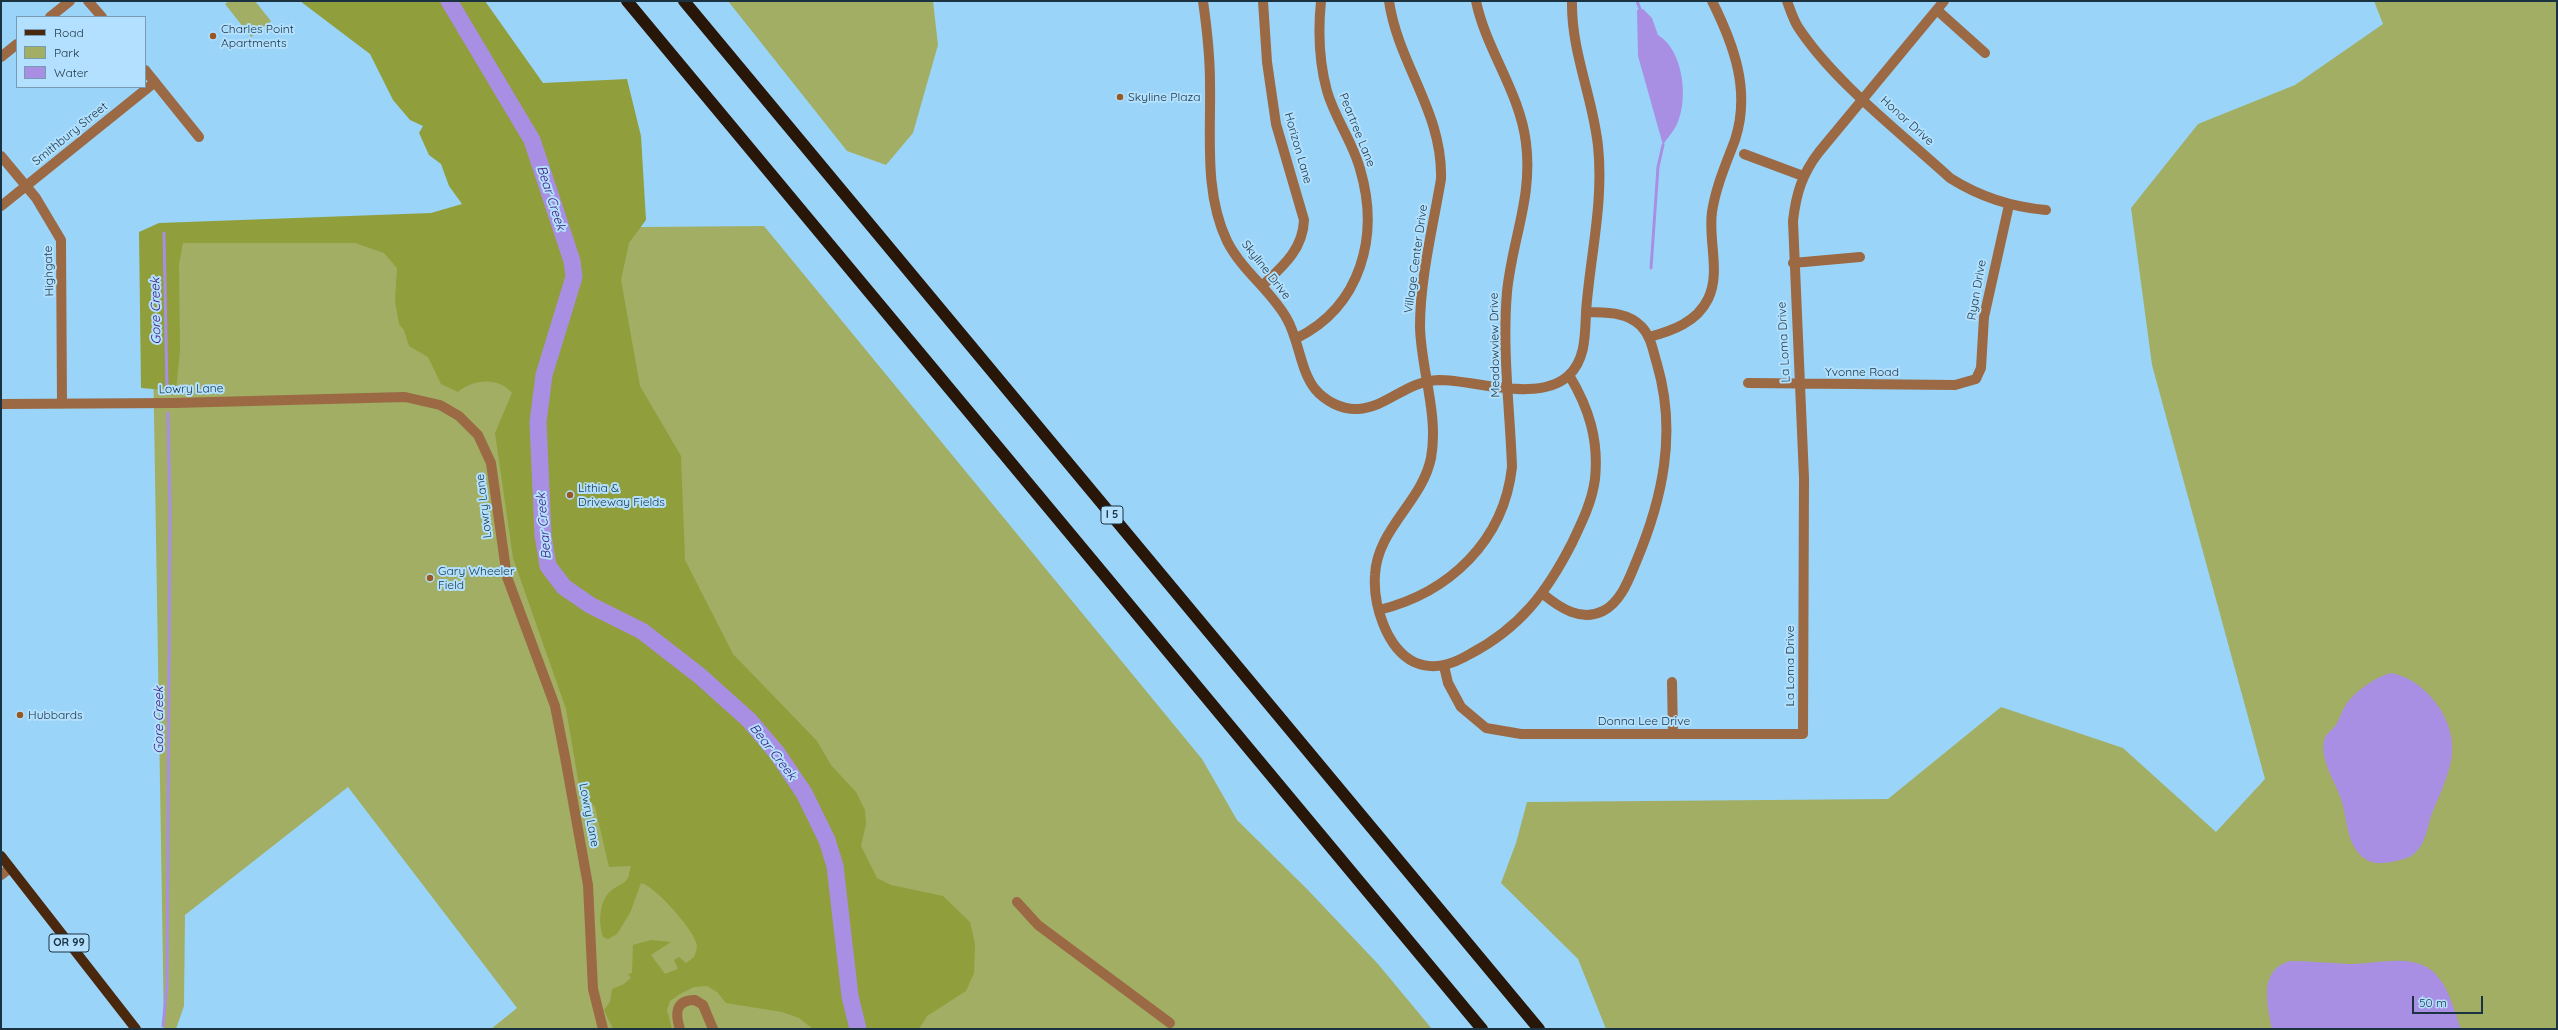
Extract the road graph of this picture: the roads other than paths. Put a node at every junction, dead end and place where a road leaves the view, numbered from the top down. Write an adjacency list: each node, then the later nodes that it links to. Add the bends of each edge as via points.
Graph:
1 (70, 1): 15 (street)
2 (88, 1): 16 (street)
3 (627, 1): 60 (highway)
4 (684, 1): 61 (highway, I 5)
5 (1203, 1): 33 (street, Skyline Drive, via 1210,83 1215,204 1227,241 1247,270)
6 (1263, 1): 33 (street, Horizon Lane, via 1267,62 1276,124 1304,220 1302,236 1296,251)
7 (1321, 1): 36 (street, Peartree Lane, via 1323,73 1332,107 1360,168 1369,229 1362,261 1345,296 1316,328)
8 (1389, 1): 39 (street, Village Center Drive, via 1394,27 1432,117 1441,159 1441,178 1421,305 1421,354)
9 (1476, 1): 42 (street, Meadowview Drive, via 1518,106 1527,156 1527,194 1507,293)
10 (1572, 1): 34 (street, Skyline Drive, via 1576,51 1594,118 1600,172 1600,196)
11 (1712, 1): 35 (street, via 1740,70 1742,92 1735,139 1719,180 1712,213 1713,284 1708,299 1698,313 1671,331)
12 (1788, 1): 22 (street, Honor Drive, via 1797,26 1816,51)
13 (1944, 1): 14 (street, La Loma Drive)
14 (1937, 10): 18 (street); 22 (street, La Loma Drive)
15 (51, 16)
16 (101, 16)
17 (16, 45): 19 (street)
18 (1985, 53)
19 (1, 57)
20 (146, 71): 21 (street)
21 (155, 82): 23 (street); 27 (street, Smithbury Street)
22 (1862, 98): 26 (street, La Loma Drive); 28 (street, Honor Drive, via 1950,178 1979,194)
23 (199, 137)
24 (1744, 154): 26 (street)
25 (1, 156): 27 (street, Highgate)
26 (1803, 176): 32 (street, La Loma Drive, via 1797,190 1793,221)
27 (26, 186): 29 (street, Smithbury Street); 44 (street, Highgate, via 53,224 62,243)
28 (2009, 205): 30 (street, Honor Drive); 38 (street, Ryan Drive, via 1984,317 1982,368)
29 (1, 206)
30 (2046, 210)
31 (1860, 257): 32 (street)
32 (1793, 263): 41 (street, La Loma Drive)
33 (1262, 286): 36 (street, Skyline Drive, via 1276,301)
34 (1586, 312): 35 (street, via 1620,314 1631,318); 37 (street, Skyline Drive, via 1582,354)
35 (1649, 337): 45 (street, via 1665,396 1663,477 1651,526 1630,577 1614,604 1593,615 1570,613)
36 (1297, 338): 39 (street, Skyline Drive, via 1309,380 1323,397 1341,406 1358,409 1372,406 1407,387)
37 (1569, 375): 42 (street, Skyline Drive, via 1557,384 1543,388); 45 (street, via 1586,406 1594,431 1594,480 1584,519)
38 (1976, 379): 41 (street, Yvonne Road, via 1955,385)
39 (1426, 382): 42 (street, Skyline Drive, via 1449,380); 46 (street, Village Center Drive, via 1432,426 1431,455 1426,477 1379,551 1374,576)
40 (1748, 383): 41 (street, Yvonne Road)
41 (1799, 385): 50 (street, La Loma Drive, via 1804,478)
42 (1508, 387): 46 (street, Meadowview Drive, via 1512,468 1507,498 1495,528 1481,548 1435,589 1396,606)
43 (1, 404): 44 (street, Lowry Lane)
44 (62, 404): 57 (street, Lowry Lane, via 405,397 440,405 459,416 472,429 486,450 495,475 507,577 555,706 584,859 591,930 592,989)
45 (1543, 594): 47 (street, via 1516,623 1490,644)
46 (1379, 610): 47 (street, Village Center Drive, via 1388,633 1403,654 1423,664)
47 (1444, 666): 49 (street, Donna Lee Drive, via 1454,696 1461,707 1486,728 1521,734)
48 (1672, 682): 49 (street)
49 (1673, 734): 50 (street, Donna Lee Drive)
50 (1803, 734)
51 (1, 856): 52 (main road, OR 99)
52 (10, 868): 53 (street); 56 (main road, OR 99)
53 (1, 875)
54 (1017, 902): 55 (street, via 1038,925)
55 (1170, 1023)
56 (136, 1029)
57 (603, 1029)
58 (680, 1029): 59 (street, via 676,1016 677,1008 682,1003 695,1000 701,1002)
59 (713, 1029)
60 (1482, 1029)
61 (1539, 1029)

